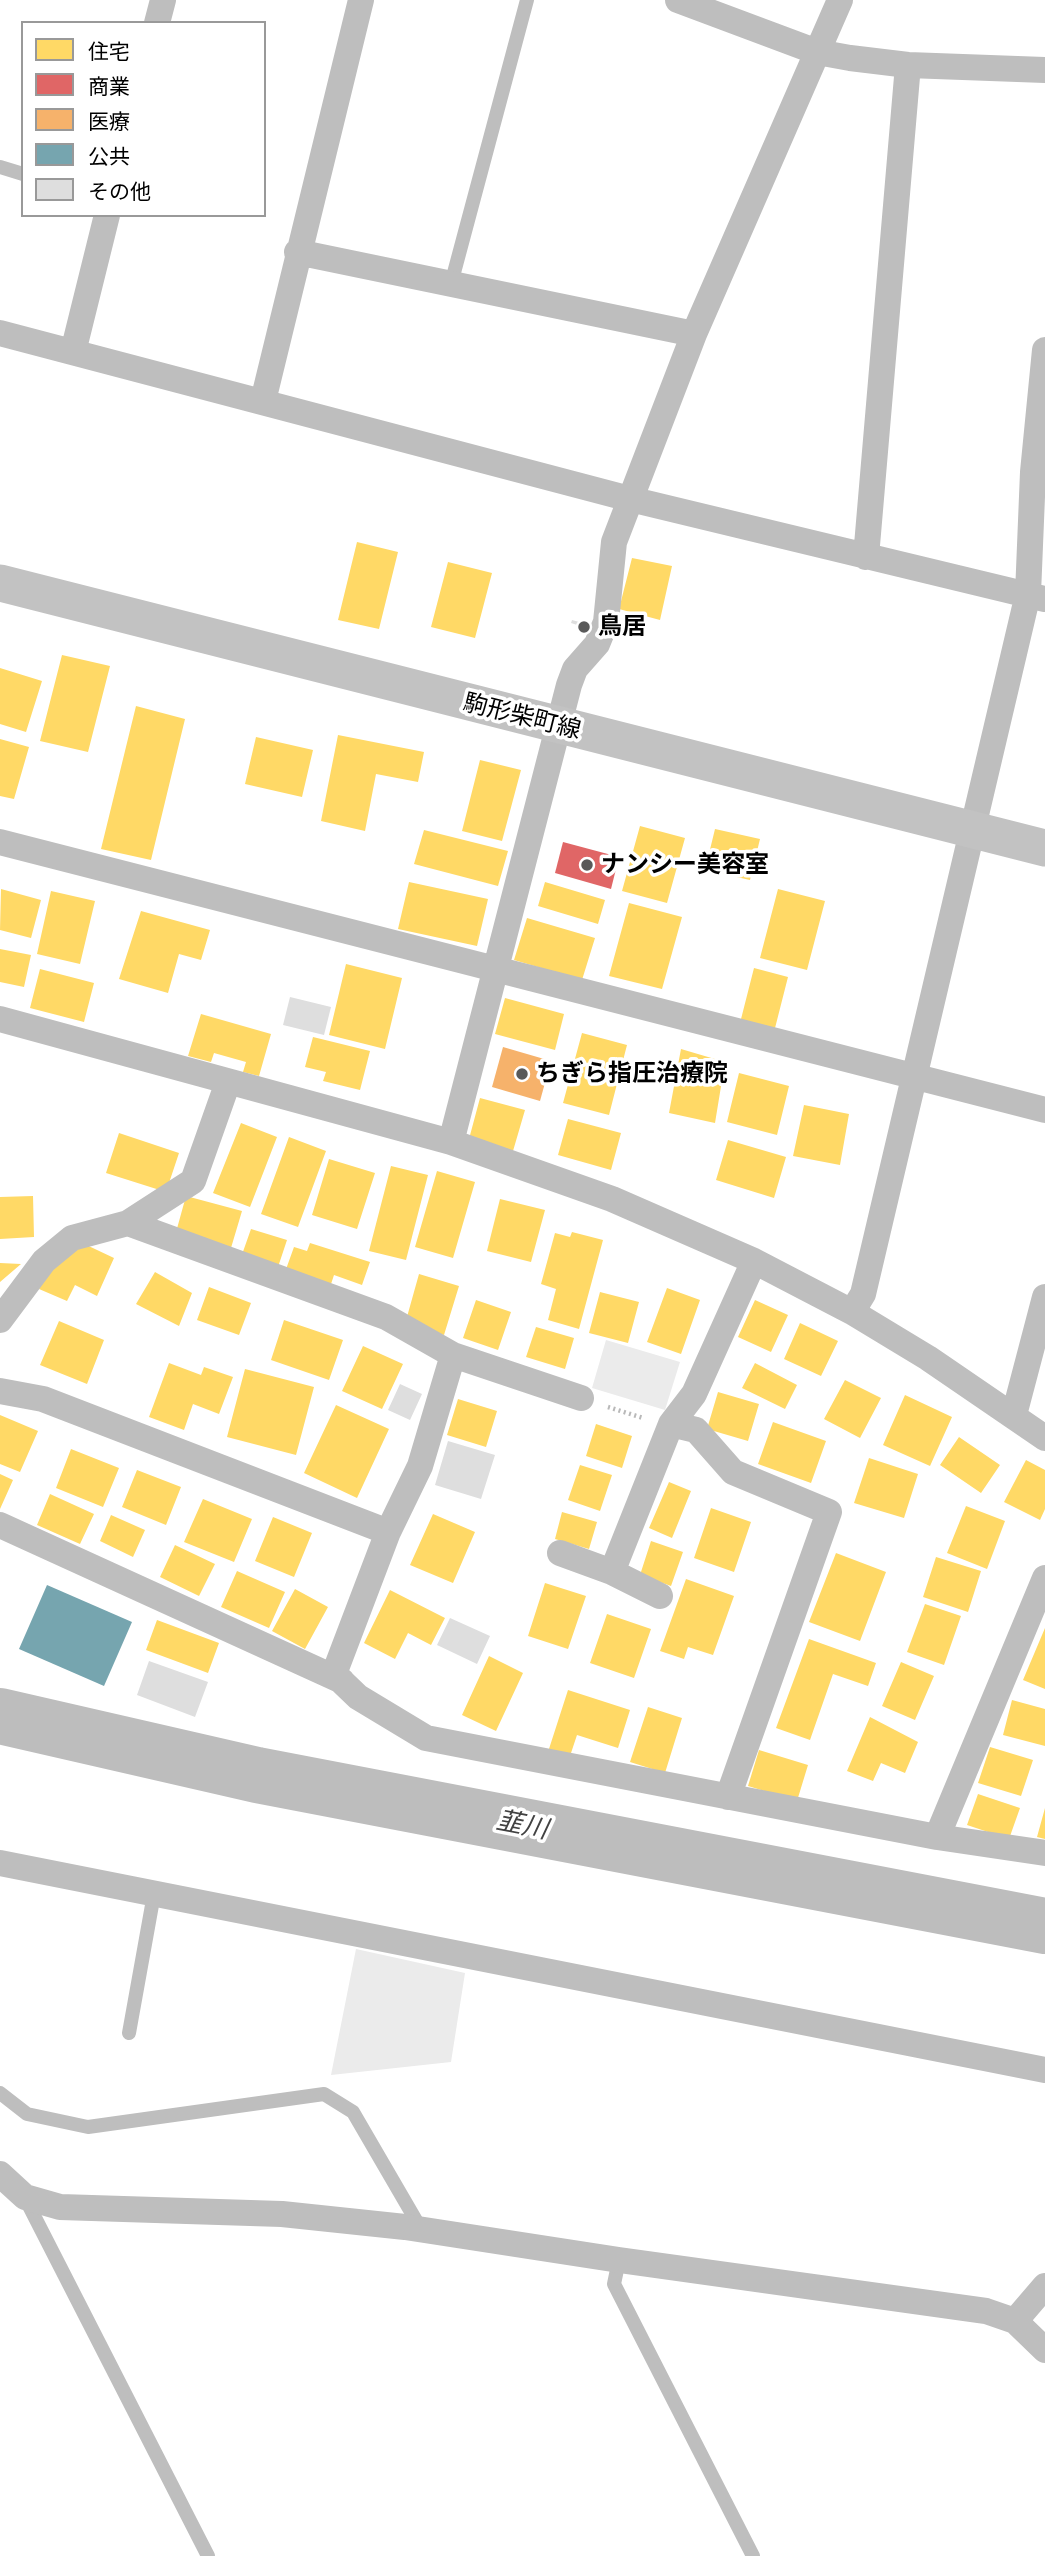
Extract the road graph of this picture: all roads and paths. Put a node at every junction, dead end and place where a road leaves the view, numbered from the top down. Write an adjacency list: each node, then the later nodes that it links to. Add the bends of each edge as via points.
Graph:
1 (163, 0): 6 (street)
2 (361, 0): 13 (street)
3 (527, 0): 14 (lane)
4 (678, 0): 7 (street)
5 (840, 0): 7 (street)
6 (158, 21)
7 (817, 52): 8 (street); 16 (street)
8 (908, 65): 9 (street); 22 (street)
9 (1045, 70)
10 (0, 167): 11 (lane)
11 (21, 173)
12 (107, 217): 18 (street)
13 (297, 252): 14 (street); 19 (street)
14 (451, 284): 16 (street)
15 (0, 333): 18 (street)
16 (694, 334): 21 (street)
17 (1045, 350): 20 (street)
18 (73, 352): 19 (street)
19 (264, 401): 21 (street)
20 (1039, 473): 24 (street)
21 (630, 499): 22 (street); 25 (street, via 611,554 603,632 575,669)
22 (866, 557): 24 (street)
23 (0, 583): 25 (main road, 駒形柴町線)
24 (1036, 597): 26 (street)
25 (558, 726): 26 (main road, 駒形柴町線); 29 (street)
26 (970, 831): 28 (main road, 駒形柴町線); 31 (street)
27 (0, 842): 29 (street)
28 (1045, 848)
29 (496, 969): 31 (street); 34 (street)
30 (0, 1019): 32 (street)
31 (914, 1078): 33 (street); 38 (street, via 863,1294)
32 (228, 1082): 34 (street); 35 (street, via 194,1181)
33 (1045, 1110)
34 (451, 1142): 36 (street, via 612,1199)
35 (128, 1223): 39 (street, via 72,1238 44,1261); 40 (street, via 386,1317)
36 (754, 1261): 38 (street); 44 (street, via 694,1394)
37 (1045, 1297): 43 (street)
38 (852, 1312): 43 (street)
39 (0, 1320)
40 (453, 1355): 42 (street); 47 (street, via 420,1466)
41 (0, 1391): 47 (street, via 43,1399)
42 (581, 1398): 44 (path)
43 (1014, 1415): 45 (street)
44 (671, 1424): 49 (street); 53 (street, via 696,1430 733,1472 829,1512)
45 (1045, 1438)
46 (0, 1525): 52 (street)
47 (388, 1532): 52 (street, via 334,1674)
48 (560, 1553): 49 (street)
49 (612, 1572): 51 (street)
50 (1045, 1578): 54 (street)
51 (660, 1596)
52 (342, 1681): 53 (street, via 358,1697 426,1738)
53 (728, 1797): 54 (street)
54 (937, 1838): 55 (street)
55 (1045, 1853)
56 (0, 1863): 57 (street)
57 (154, 1894): 58 (lane); 59 (street)
58 (129, 2033)
59 (1045, 2070)
60 (0, 2093): 63 (lane, via 27,2114 88,2127 324,2094 353,2112)
61 (0, 2174): 62 (street)
62 (25, 2197): 63 (street, via 60,2207 282,2214); 68 (lane)
63 (421, 2229): 64 (street)
64 (619, 2260): 66 (street, via 986,2311); 69 (lane, via 614,2284)
65 (1045, 2286): 66 (street)
66 (1014, 2321): 67 (street)
67 (1045, 2350)
68 (208, 2556)
69 (753, 2556)

